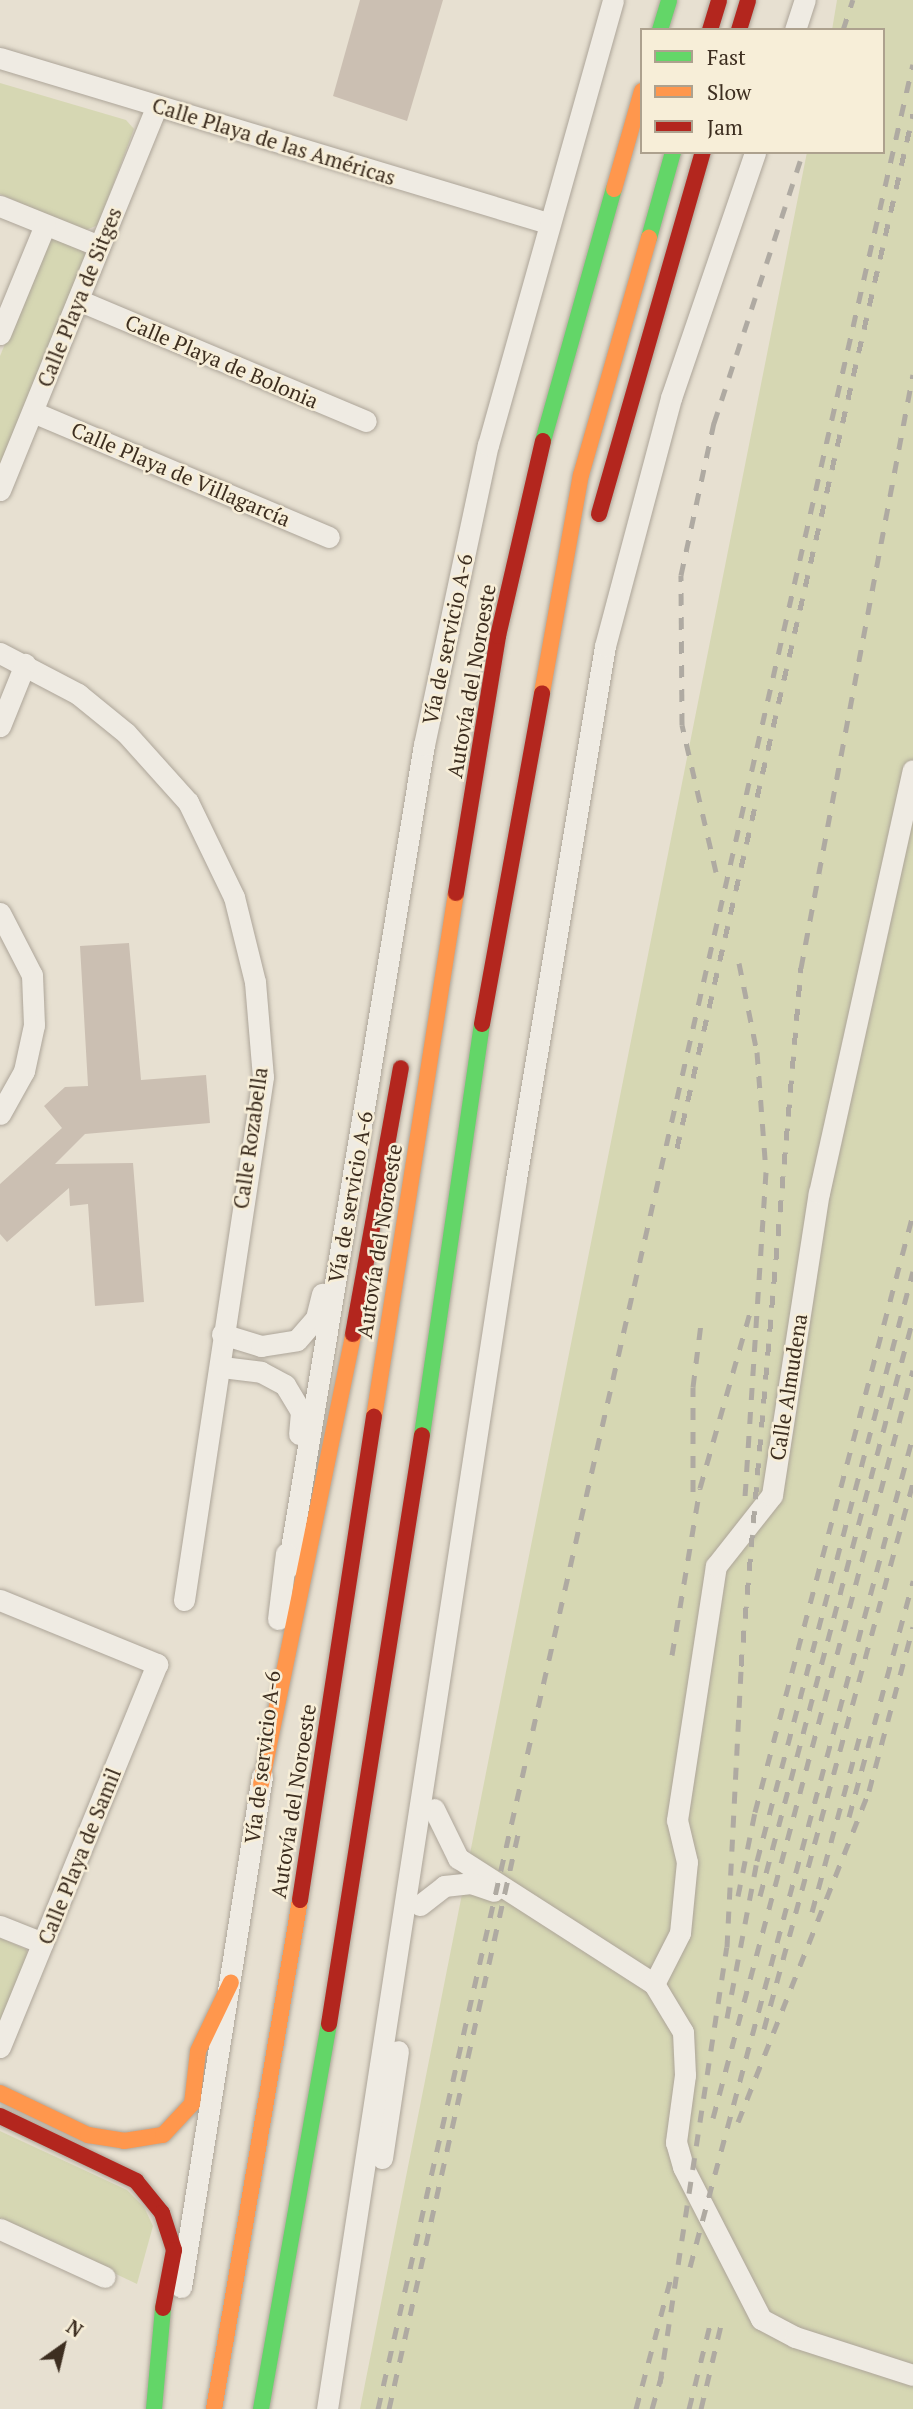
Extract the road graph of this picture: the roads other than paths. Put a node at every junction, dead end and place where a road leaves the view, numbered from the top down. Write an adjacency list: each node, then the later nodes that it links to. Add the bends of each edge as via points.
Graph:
1 (613, 0): 17 (street, Vía de servicio A-6)
2 (668, 0): 6 (main road)
3 (719, 0): 7 (main road)
4 (748, 0): 8 (main road)
5 (805, 0): 9 (street)
6 (661, 28)
7 (711, 28)
8 (740, 28)
9 (796, 28)
10 (0, 58): 12 (street, Calle Playa de las Américas)
11 (640, 98): 24 (main road, Autovía del Noroeste)
12 (157, 106): 17 (street, Calle Playa de las Américas); 19 (street, Calle Playa de Sitges)
13 (672, 154): 35 (main road, via 581,475)
14 (702, 154): 27 (main road)
15 (754, 154): 44 (street, via 664,423 605,646)
16 (0, 206): 18 (street)
17 (548, 223): 37 (street, Vía de servicio A-6, via 488,445 424,745)
18 (45, 225): 19 (street); 21 (street)
19 (99, 246): 20 (street, Calle Playa de Sitges)
20 (78, 300): 22 (street, Calle Playa de Sitges); 23 (street, Calle Playa de Bolonia)
21 (0, 334)
22 (33, 412): 25 (street, Calle Playa de Sitges); 28 (street, Calle Playa de Villagarcía)
23 (366, 421)
24 (538, 458): 26 (main road); 63 (main road, Autovía del Noroeste, via 498,636 446,947 273,2080)
25 (0, 488)
26 (505, 528)
27 (596, 530)
28 (329, 537)
29 (0, 653): 30 (street, Calle Rozabella)
30 (25, 664): 31 (street); 39 (street, Calle Rozabella, via 78,694 126,733 180,792 234,897 255,982 263,1077)
31 (0, 726)
32 (913, 770): 53 (street, Calle Almudena, via 819,1193 772,1495 716,1566 677,1820 687,1862 680,1933)
33 (0, 913): 38 (street, via 32,975 34,1025 24,1071)
34 (517, 937): 35 (main road)
35 (484, 1020): 51 (main road)
36 (404, 1049): 45 (main road, via 338,1415)
37 (366, 1101): 39 (street, via 316,1318 297,1340 261,1346); 43 (street, Vía de servicio A-6)
38 (0, 1114)
39 (222, 1334): 40 (street, Calle Rozabella)
40 (222, 1367): 42 (street, Calle Rozabella); 43 (street, via 261,1371 285,1385 301,1412)
41 (0, 1600): 50 (street, Calle Playa de Samil, via 157,1664)
42 (184, 1600)
43 (277, 1631): 45 (street, Vía de servicio A-6)
44 (446, 1643): 46 (street); 61 (street)
45 (261, 1784): 52 (street, Vía de servicio A-6)
46 (434, 1809): 47 (street, via 458,1858); 48 (street)
47 (516, 1898): 48 (street, via 471,1883 444,1886); 53 (street)
48 (420, 1905): 61 (street, via 359,2302)
49 (0, 1926): 50 (street)
50 (43, 1943): 54 (street, Calle Playa de Samil)
51 (338, 1977): 55 (main road); 64 (main road)
52 (231, 1982): 56 (main road, via 198,2052 192,2104 163,2135 124,2141 88,2135); 62 (street, Vía de servicio A-6, via 188,2257)
53 (654, 1984): 60 (street, via 683,2032 685,2075 676,2142 683,2167 761,2319 795,2337)
54 (0, 2048)
55 (340, 2067)
56 (0, 2093)
57 (0, 2116): 62 (main road, via 136,2181 162,2213 174,2250 159,2331)
58 (0, 2229): 59 (street)
59 (105, 2277)
60 (913, 2375)
61 (328, 2404)
62 (155, 2409)
63 (214, 2409)
64 (261, 2409)

